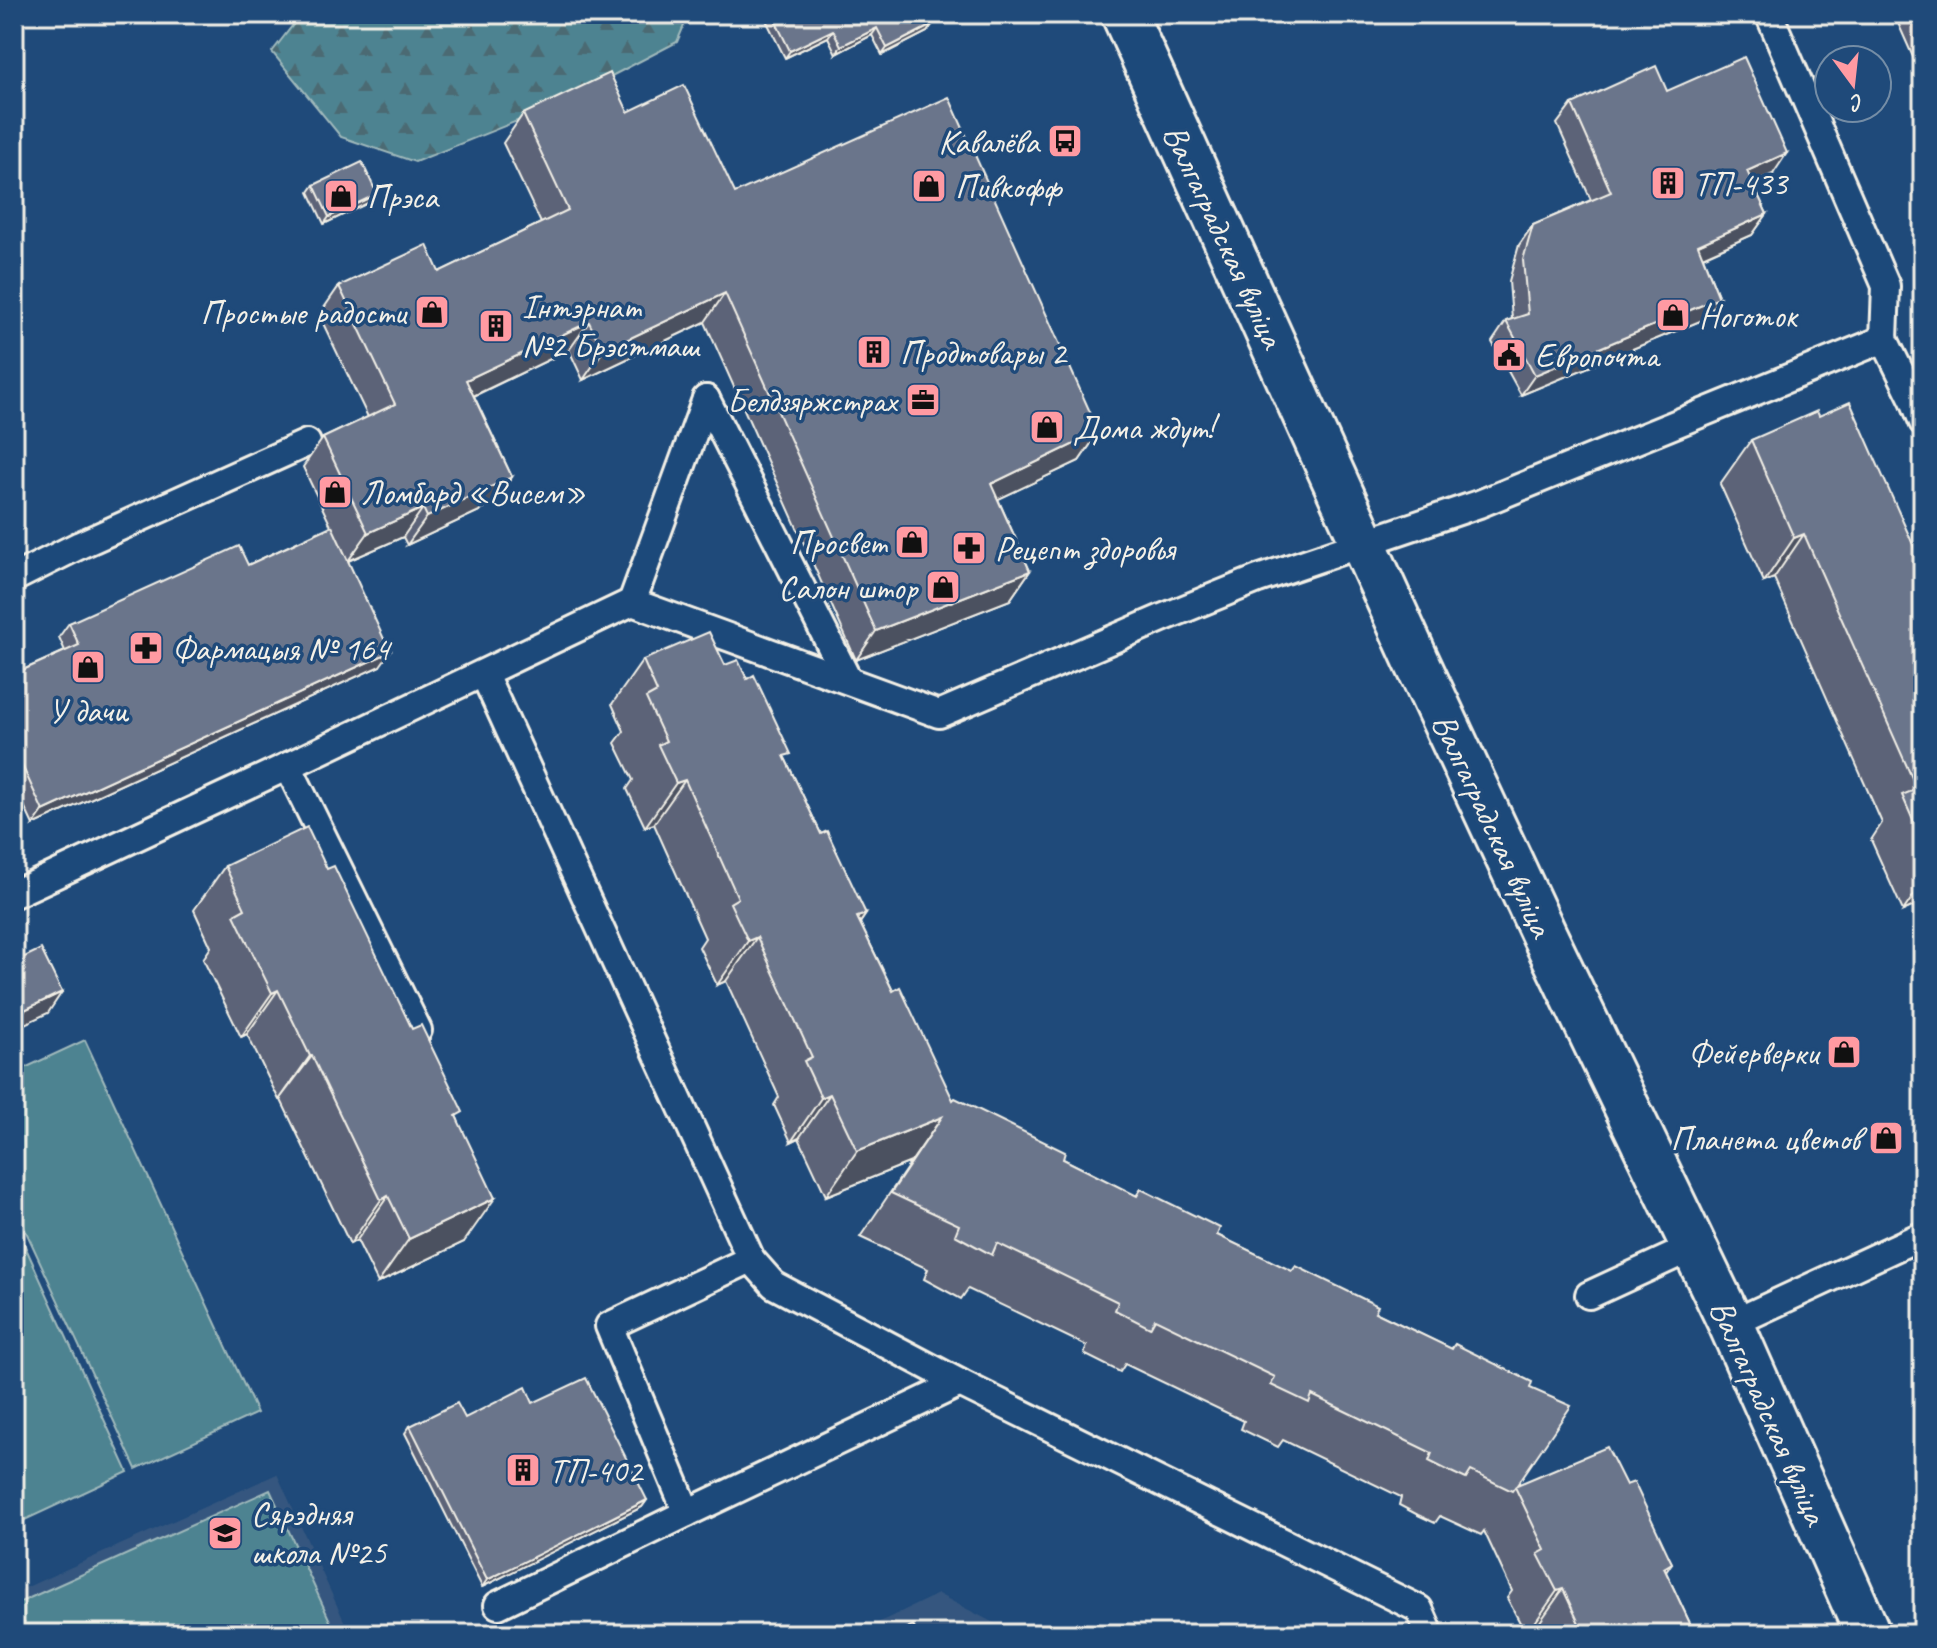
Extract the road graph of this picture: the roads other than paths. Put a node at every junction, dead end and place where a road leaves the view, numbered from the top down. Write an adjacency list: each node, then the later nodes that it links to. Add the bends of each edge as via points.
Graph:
1 (1124, 14): 6 (main road, Валгаградская вуліца)
2 (1769, 14): 3 (lane, via 1886,286)
3 (1884, 339): 4 (lane); 6 (lane, via 1479,504)
4 (1920, 406)
5 (307, 443): 7 (lane)
6 (1362, 543): 10 (lane, via 1258,579 939,714); 15 (main road, Валгаградская вуліца)
7 (14, 578)
8 (632, 602): 9 (lane); 10 (lane); 10 (lane, via 706,399)
9 (484, 674): 11 (lane); 16 (lane)
10 (848, 680)
11 (288, 766): 12 (lane); 13 (lane)
12 (14, 894)
13 (418, 1030)
14 (1923, 1235): 18 (lane)
15 (1693, 1247): 17 (lane); 18 (main road, Валгаградская вуліца)
16 (751, 1259): 19 (lane, via 774,1285); 20 (lane, via 609,1326)
17 (1589, 1295)
18 (1731, 1324): 23 (main road, Валгаградская вуліца)
19 (960, 1383): 20 (lane); 22 (lane, via 1419,1609)
20 (687, 1513): 21 (lane)
21 (498, 1605)
22 (1430, 1634)
23 (1868, 1634)

